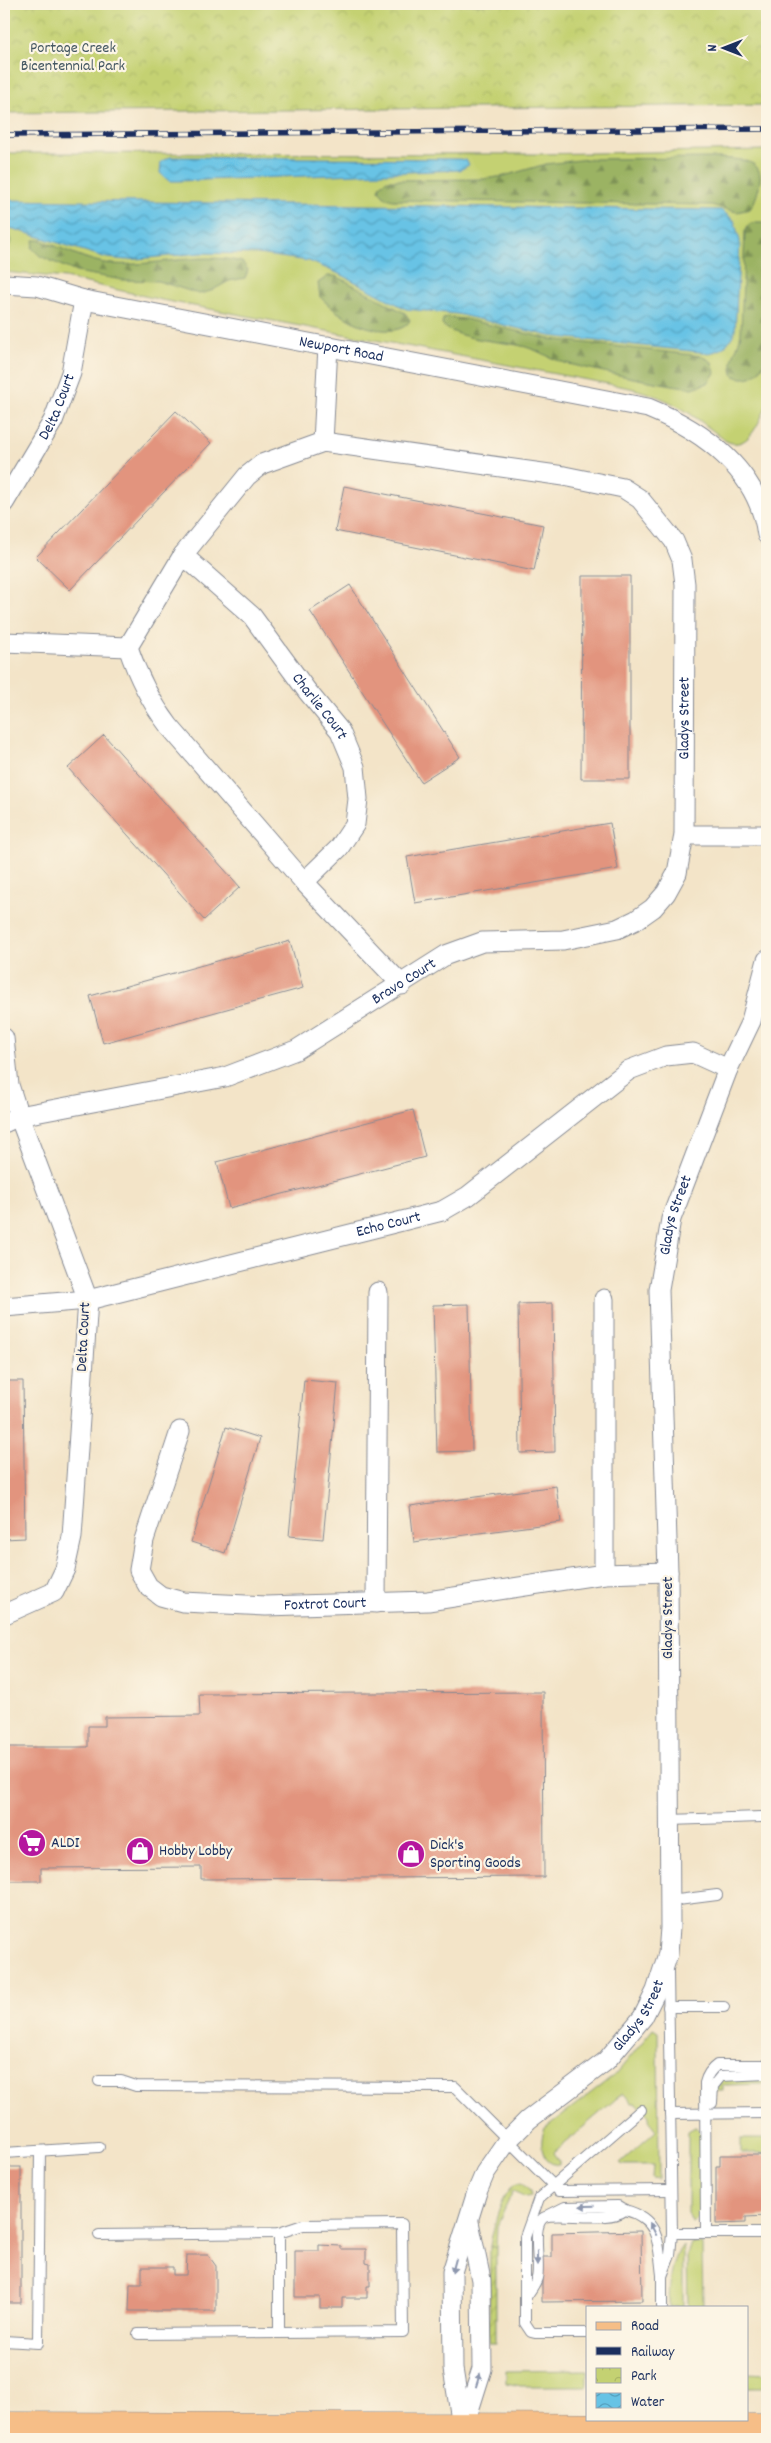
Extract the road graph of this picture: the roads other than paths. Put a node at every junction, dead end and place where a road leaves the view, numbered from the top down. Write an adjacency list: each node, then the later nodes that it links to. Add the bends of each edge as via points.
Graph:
1 (4, 284): 2 (street, Newport Road, via 37,286)
2 (84, 300): 3 (street, Newport Road); 5 (street, Delta Court, via 71,372 53,420)
3 (328, 346): 4 (street); 6 (street, Newport Road, via 648,408 676,420 730,459 750,484)
4 (323, 442): 7 (street, via 262,464 247,476); 10 (street, Gladys Street, via 564,476 623,488 640,499 674,541 682,560 685,601)
5 (4, 503)
6 (767, 535)
7 (183, 555): 9 (street); 12 (street, Charlie Court, via 252,616 340,732 355,767 358,799 355,824 339,848)
8 (4, 642): 9 (street)
9 (128, 647): 12 (street, via 149,698 169,726)
10 (684, 835): 11 (street); 14 (street, Bravo Court, via 677,872 666,893 636,920 617,929 563,940 482,942 446,955)
11 (767, 835)
12 (304, 882): 14 (street)
13 (767, 960): 16 (street, Gladys Street, via 751,1021)
14 (402, 985): 17 (street, Bravo Court, via 296,1050 225,1076)
15 (4, 1038): 17 (street, Delta Court)
16 (728, 1069): 20 (street, Echo Court, via 693,1053 666,1056 629,1070 468,1196 442,1211); 23 (street, Gladys Street, via 671,1219 659,1290)
17 (11, 1120): 20 (street, Delta Court)
18 (378, 1292): 25 (street)
19 (604, 1299): 24 (street)
20 (88, 1300): 21 (street, Echo Court); 26 (street, Delta Court, via 72,1537 65,1569 54,1592)
21 (4, 1307)
22 (180, 1431): 25 (street, Foxtrot Court, via 144,1540 139,1570 148,1586 162,1596 208,1604)
23 (668, 1572): 24 (street, Foxtrot Court); 28 (street, Gladys Street)
24 (604, 1574): 25 (street, Foxtrot Court, via 428,1601)
25 (376, 1603)
26 (5, 1614)
27 (761, 1817): 28 (lane)
28 (669, 1820): 30 (street, Gladys Street)
29 (717, 1895): 30 (lane)
30 (670, 1901): 31 (street, Gladys Street)
31 (668, 1954): 32 (lane); 41 (street, Gladys Street, via 647,2008 606,2061 528,2120)
32 (668, 2007): 33 (lane); 39 (lane)
33 (724, 2007)
34 (767, 2065): 40 (lane, via 717,2065 710,2070 705,2083)
35 (767, 2074): 40 (lane, via 721,2076 712,2092)
36 (99, 2081): 41 (lane, via 121,2081 136,2086 455,2087)
37 (641, 2110): 45 (lane)
38 (767, 2113): 40 (lane)
39 (670, 2114): 40 (lane); 46 (lane)
40 (708, 2114): 50 (lane)
41 (507, 2141): 45 (lane); 47 (street, Gladys Street, via 485,2173)
42 (99, 2147): 43 (lane)
43 (40, 2151): 44 (lane); 59 (lane, via 38,2343)
44 (4, 2153)
45 (553, 2186): 46 (lane, via 559,2191); 54 (lane, via 540,2198 525,2237)
46 (671, 2190): 49 (lane)
47 (469, 2220): 65 (street, Gladys Street, one-way to 65, via 452,2272 453,2369); 65 (street, one-way to 47, via 482,2369 481,2280)
48 (279, 2232): 52 (lane); 56 (lane); 56 (lane, via 303,2225 402,2224 403,2332)
49 (672, 2233): 50 (lane); 53 (lane, via 670,2255)
50 (706, 2233): 51 (lane)
51 (767, 2233)
52 (99, 2235)
53 (662, 2276): 54 (lane, one-way to 54, via 656,2233 647,2219 638,2213 626,2210 618,2216 549,2215 542,2218 538,2226 537,2278); 55 (lane)
54 (524, 2300): 57 (lane, via 524,2323 531,2332)
55 (662, 2306)
56 (279, 2332): 58 (lane)
57 (586, 2333)
58 (138, 2334)
59 (4, 2341)
60 (705, 2423): 62 (main road); 65 (main road)
61 (4, 2426): 63 (main road)
62 (767, 2428)
63 (330, 2433): 64 (main road)
64 (356, 2433): 65 (main road)
65 (464, 2433)

